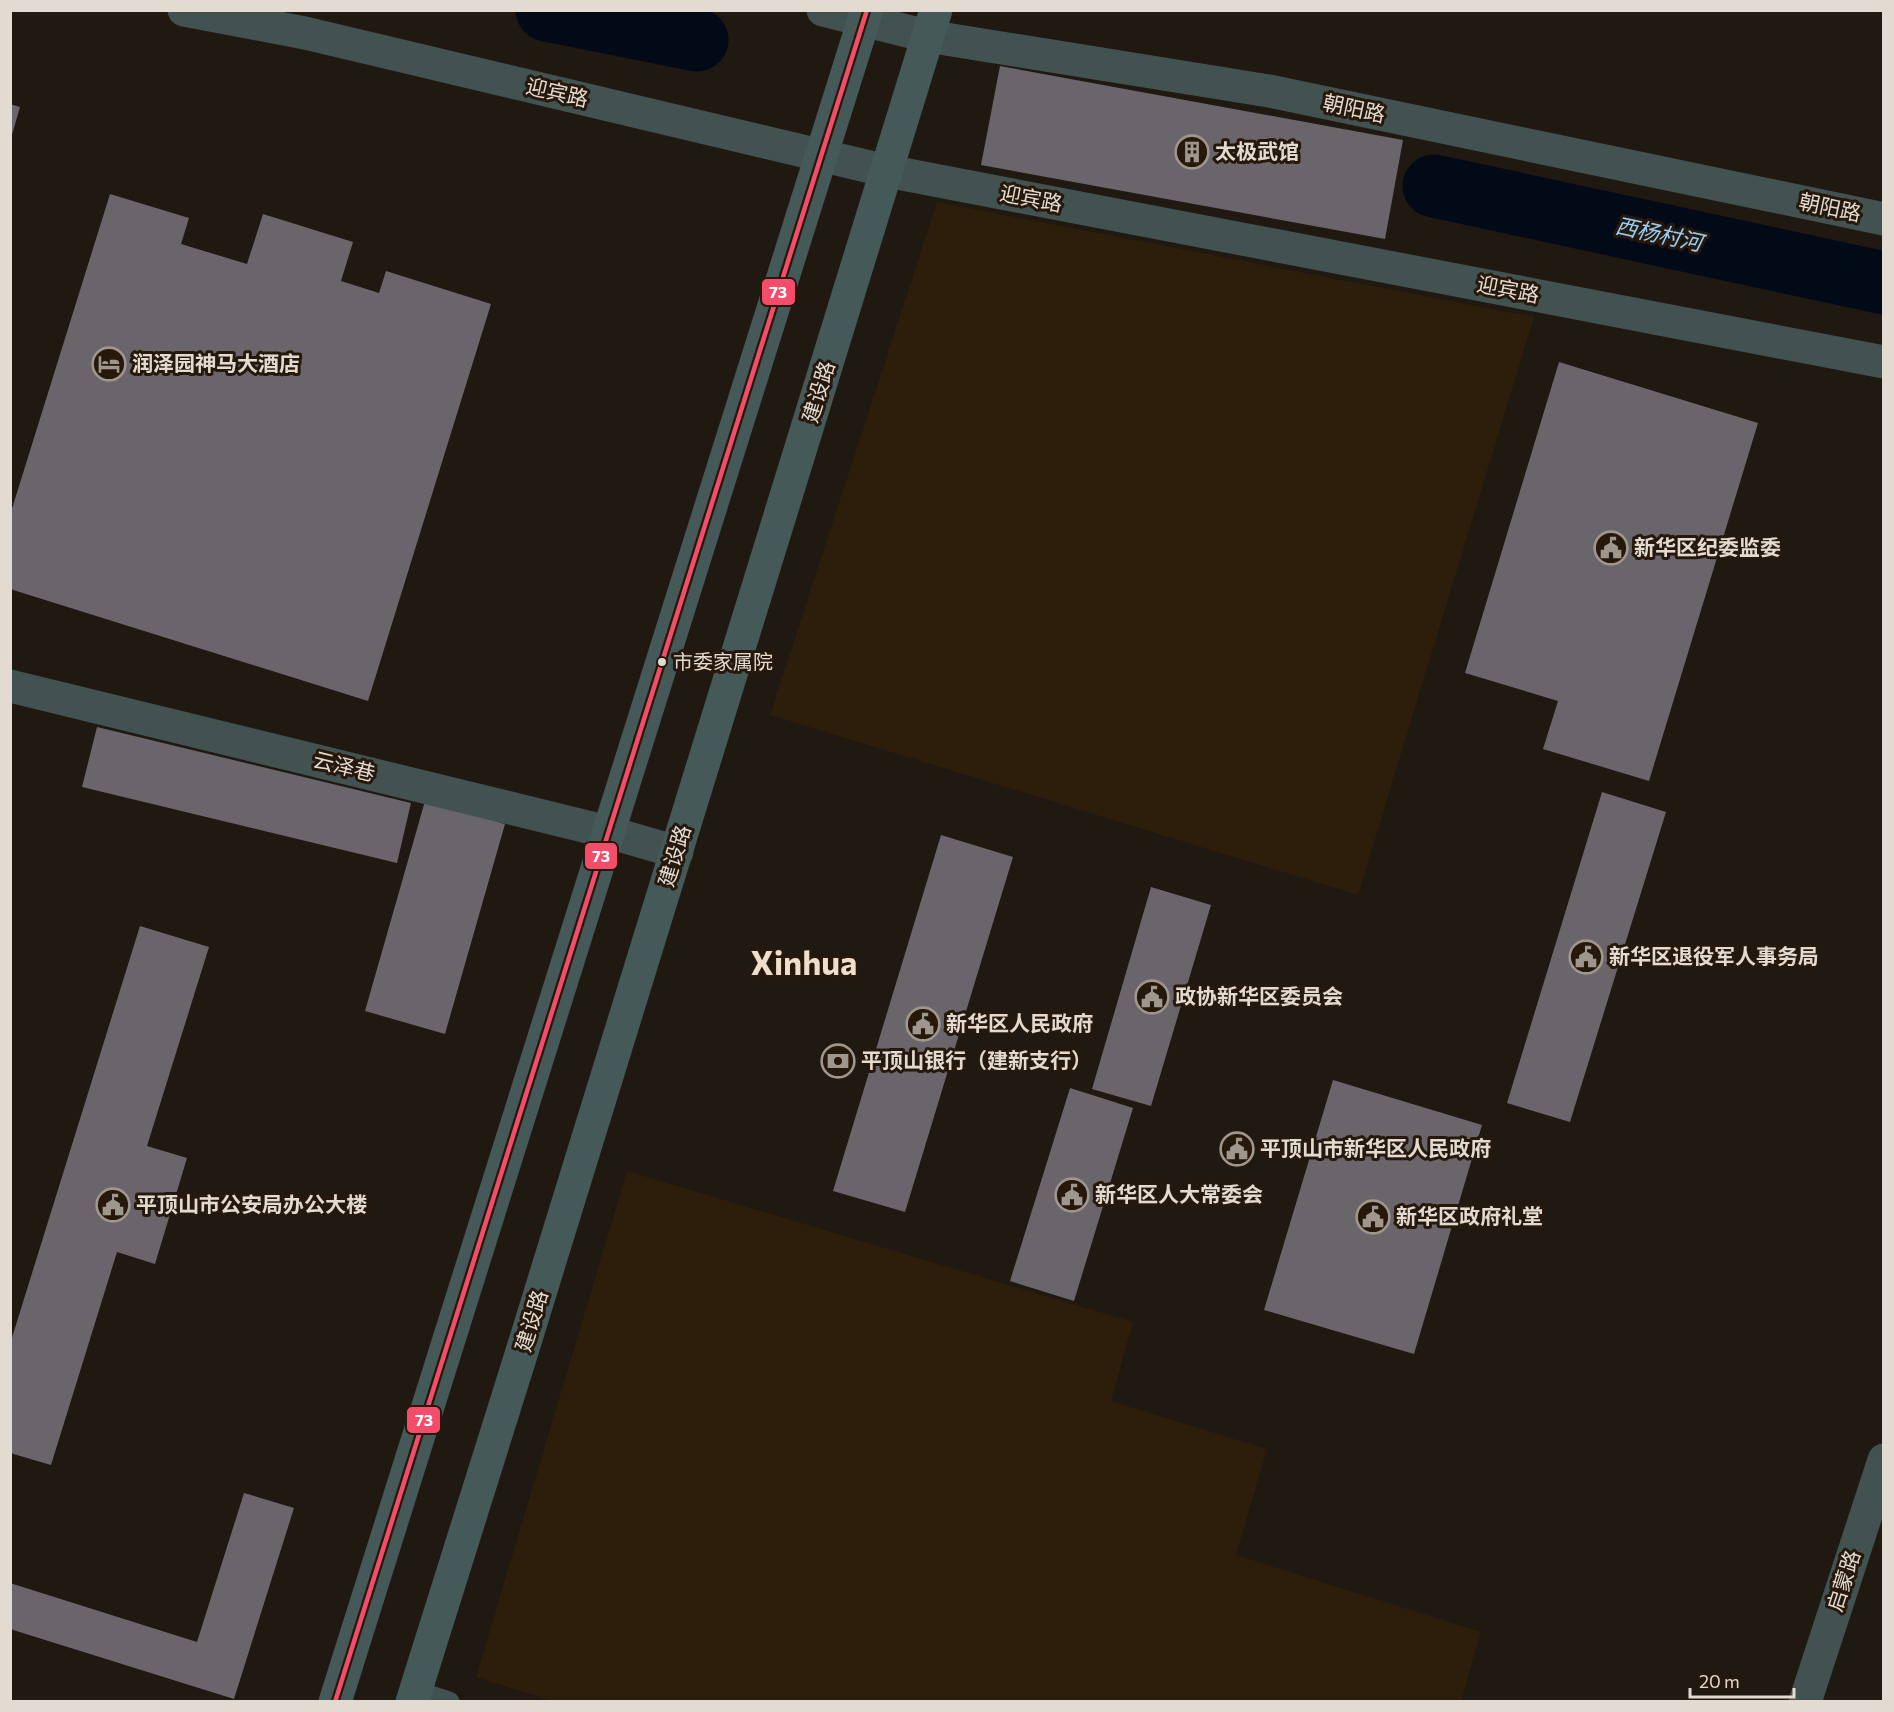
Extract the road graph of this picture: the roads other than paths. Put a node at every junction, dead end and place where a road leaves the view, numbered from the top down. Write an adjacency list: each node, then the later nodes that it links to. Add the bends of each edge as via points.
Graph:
1 (184, 10): 5 (street, 迎宾路, via 305,33)
2 (823, 10): 3 (street, 朝阳路)
3 (866, 15): 4 (street, 朝阳路); 5 (main road)
4 (932, 23): 6 (main road, 建设路); 7 (street, 朝阳路)
5 (823, 156): 6 (street, 迎宾路); 10 (main road)
6 (887, 171): 8 (street, 迎宾路); 11 (main road, 建设路)
7 (1884, 219)
8 (1884, 362)
9 (10, 686): 10 (street, 云泽巷)
10 (608, 832): 11 (street, 云泽巷); 15 (main road)
11 (677, 852): 14 (main road, 建设路)
12 (1884, 1460): 13 (street, 启蒙路)
13 (1876, 1507): 17 (street, 启蒙路)
14 (413, 1696): 16 (lane)
15 (335, 1701)
16 (449, 1701)
17 (1805, 1701)

